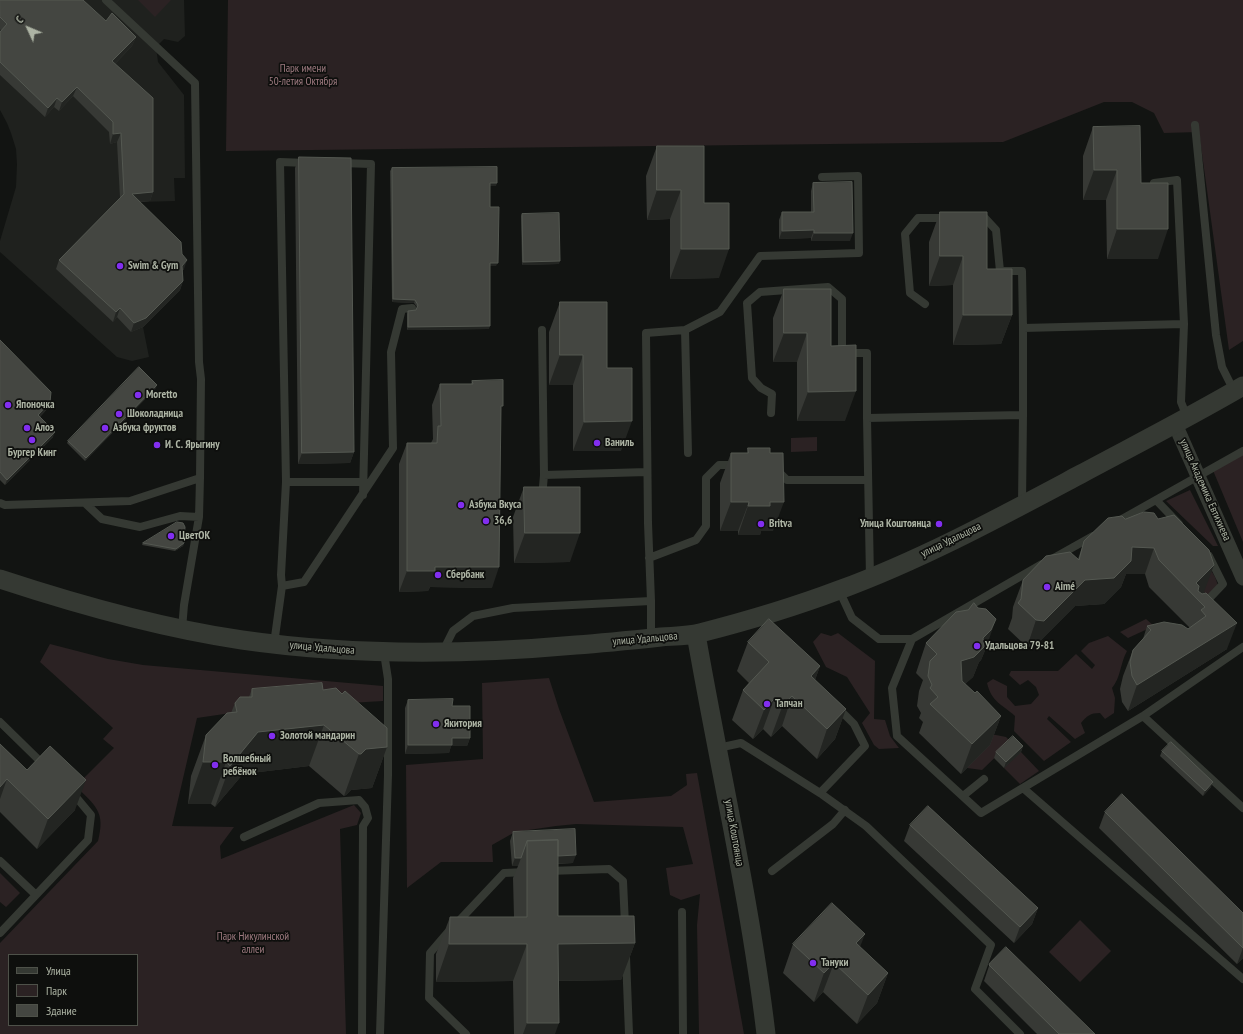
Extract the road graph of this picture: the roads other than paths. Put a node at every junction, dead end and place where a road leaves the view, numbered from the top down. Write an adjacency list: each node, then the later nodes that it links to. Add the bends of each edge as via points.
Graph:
1 (106, 0): 27 (lane, via 195,83 201,379)
2 (1195, 125): 15 (lane, via 1216,335 1222,367)
3 (318, 163): 29 (lane, via 280,162)
4 (333, 163): 30 (lane, via 371,164)
5 (822, 177): 14 (lane, via 858,176 859,253 760,256 720,312)
6 (1154, 183): 11 (lane, via 1177,180)
7 (969, 217): 12 (lane, via 984,217 996,230 1000,271 1022,271)
8 (954, 218): 9 (lane, via 918,218 905,234 910,293)
9 (925, 304)
10 (412, 308): 31 (lane, via 402,309 391,352 393,448)
11 (1184, 324): 12 (lane); 19 (lane)
12 (1023, 328): 17 (lane)
13 (542, 330): 25 (lane)
14 (686, 330): 21 (lane); 24 (lane, via 646,333)
15 (1239, 389): 19 (street, улица Удальцова)
16 (771, 413): 18 (lane, via 772,394 761,388 752,378 747,303 760,292 828,286 842,299 839,353 867,353)
17 (1023, 415): 18 (lane); 36 (lane)
18 (868, 418): 28 (lane)
19 (1181, 420): 26 (street, улица Академика Евтихиева); 36 (street, улица Удальцова)
20 (1243, 451): 26 (lane)
21 (688, 453)
22 (749, 464): 40 (lane, via 719,465 706,478 706,526 703,531 696,540)
23 (771, 464): 28 (lane, via 787,480)
24 (648, 472): 25 (lane); 40 (lane)
25 (544, 475): 35 (lane)
26 (1199, 476): 32 (lane); 42 (street, улица Академика Евтихиева)
27 (200, 478): 33 (lane, via 130,501); 37 (lane)
28 (868, 480): 41 (lane)
29 (286, 482): 30 (lane); 44 (lane)
30 (364, 482): 31 (lane)
31 (364, 494): 44 (lane, via 304,582)
32 (1156, 500): 38 (lane); 51 (lane)
33 (85, 502): 34 (lane, via 5,505); 37 (lane, via 102,519 140,526 180,516)
34 (0, 503)
35 (542, 506)
36 (1022, 506): 41 (street, улица Удальцова)
37 (199, 518): 48 (lane)
38 (1186, 530)
39 (1207, 552): 47 (lane, via 1223,584)
40 (649, 558): 46 (lane)
41 (870, 578): 45 (street, улица Удальцова)
42 (1243, 578)
43 (0, 579): 48 (street, улица Удальцова, via 105,611)
44 (282, 586): 52 (lane)
45 (839, 590): 49 (street, улица Удальцова); 51 (lane, via 852,618 880,639)
46 (651, 601): 50 (lane); 55 (lane, via 513,608 473,616 453,631)
47 (1199, 609)
48 (182, 629): 52 (street, улица Удальцова)
49 (696, 634): 50 (street, улица Удальцова); 59 (street, улица Коштоянца)
50 (650, 638): 55 (street, улица Удальцова, via 546,648)
51 (912, 638): 65 (lane, via 892,688 897,736)
52 (274, 644): 54 (street, улица Удальцова)
53 (1243, 647): 57 (lane)
54 (384, 653): 55 (street, улица Удальцова); 78 (lane, via 388,679 388,774)
55 (442, 653)
56 (831, 702): 64 (lane, via 854,724 865,746)
57 (1143, 716): 63 (lane); 66 (lane)
58 (0, 722): 60 (lane)
59 (718, 748): 64 (lane, via 741,743); 82 (street, улица Коштоянца, via 759,975)
60 (50, 770)
61 (984, 779): 65 (lane)
62 (66, 786): 71 (lane, via 91,815 88,840)
63 (1023, 788): 65 (lane, via 981,813); 76 (lane)
64 (820, 793): 67 (lane)
65 (962, 796)
66 (1243, 808)
67 (845, 810): 70 (lane, via 833,824); 83 (lane, via 866,826 991,946 975,989)
68 (244, 837): 77 (lane, via 319,802 359,800 365,807 368,818 363,826)
69 (0, 861): 71 (lane)
70 (772, 871)
71 (36, 895): 73 (lane)
72 (682, 912): 81 (lane)
73 (0, 933)
74 (625, 934): 79 (lane, via 623,881 609,869 504,873 430,953 429,998)
75 (626, 950): 80 (lane)
76 (1243, 979)
77 (362, 1034)
78 (380, 1034)
79 (466, 1034)
80 (629, 1034)
81 (683, 1034)
82 (766, 1034)
83 (1020, 1034)

